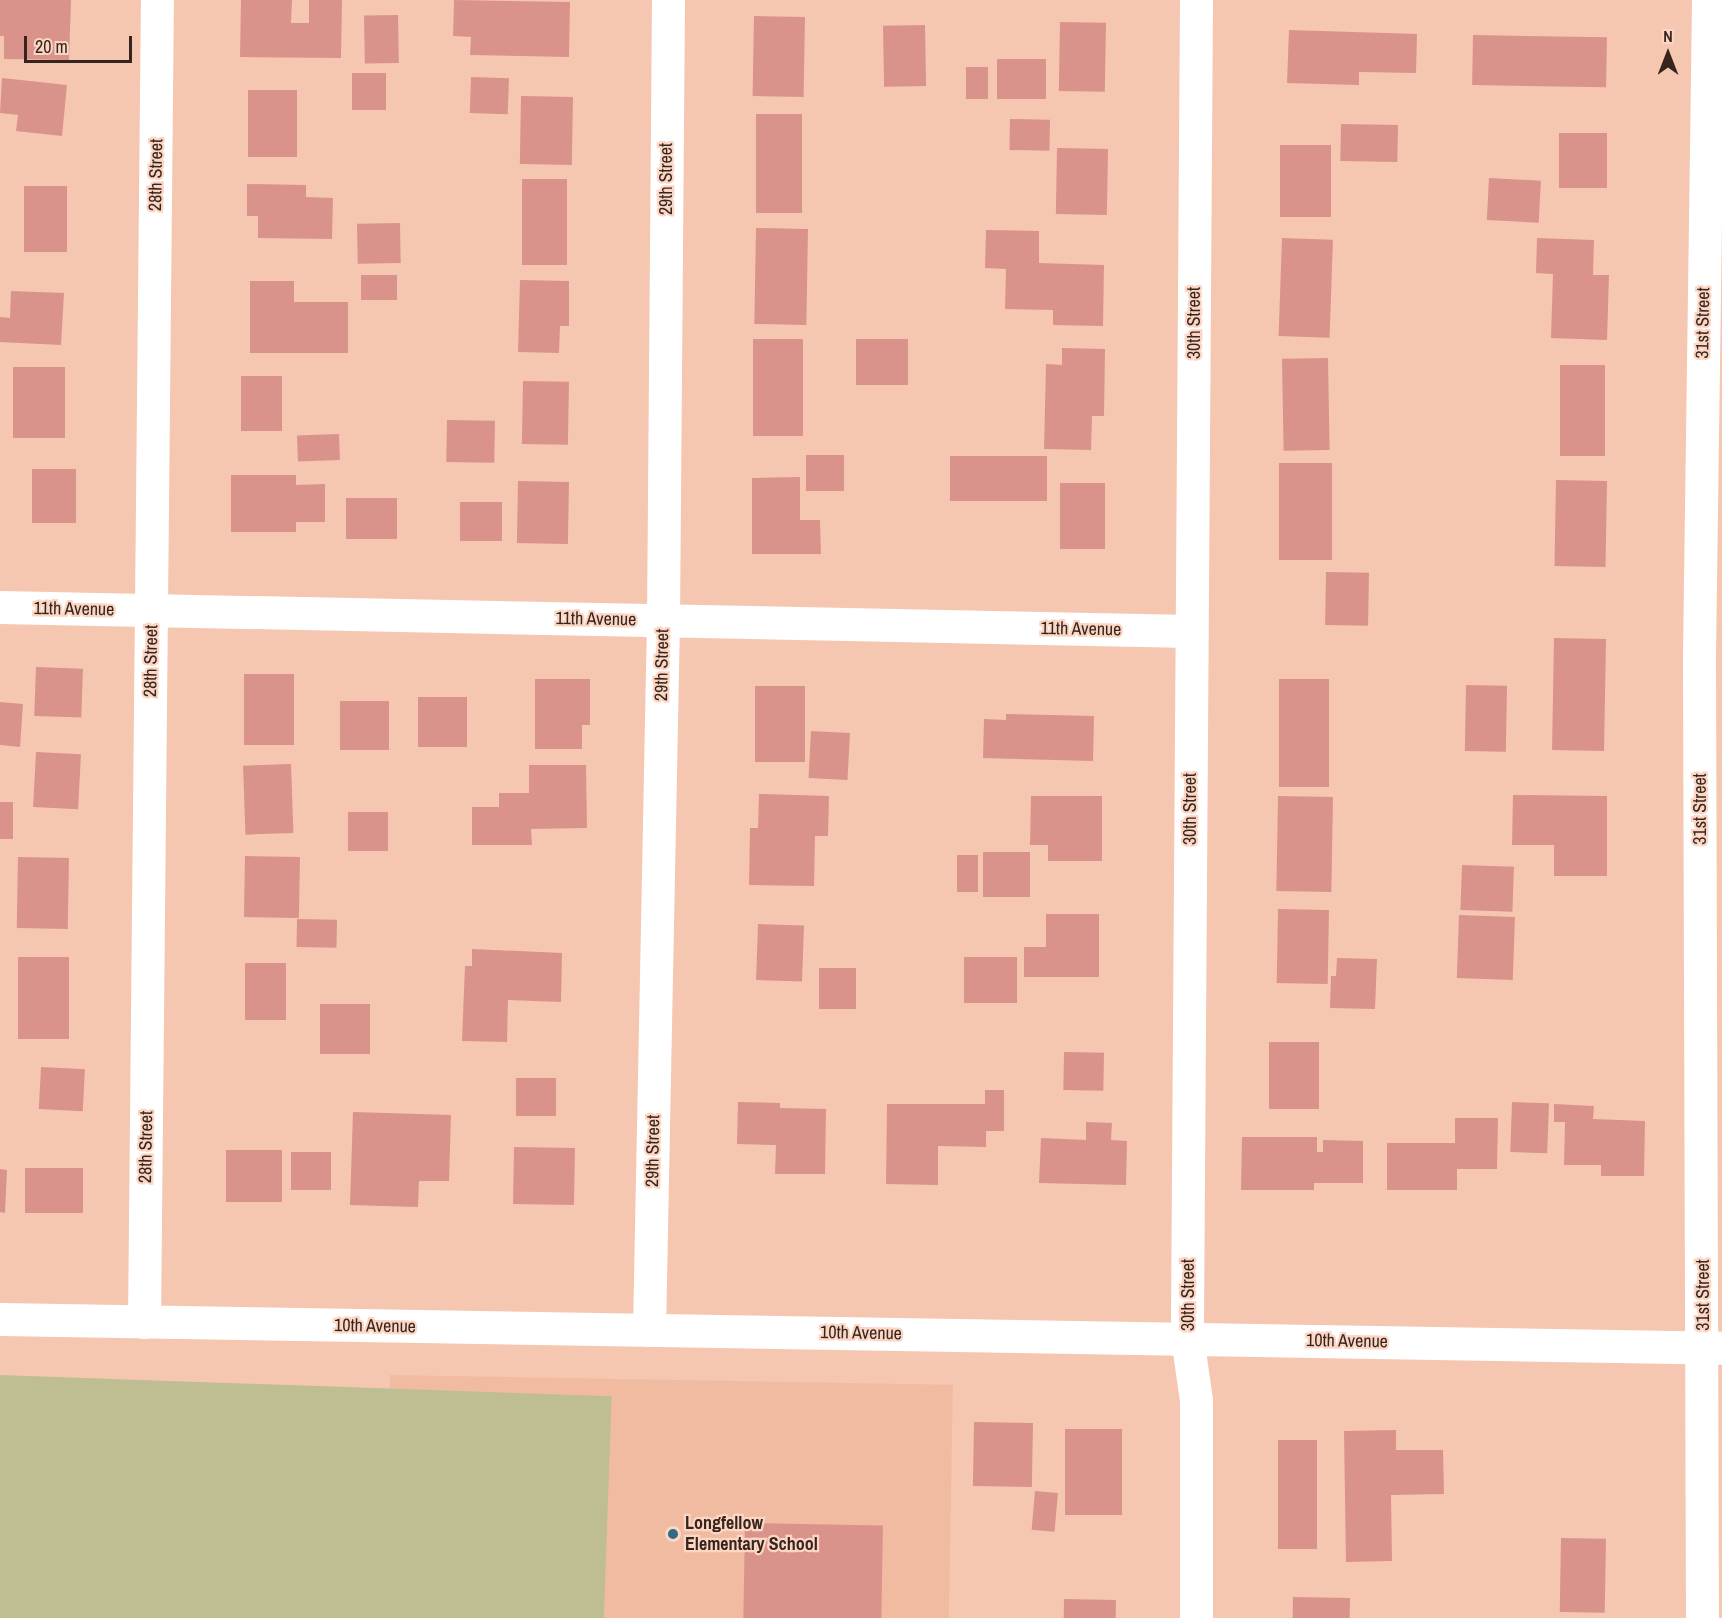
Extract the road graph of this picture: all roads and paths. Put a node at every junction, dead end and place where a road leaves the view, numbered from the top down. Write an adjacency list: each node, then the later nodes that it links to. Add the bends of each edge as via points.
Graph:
1 (157, 0): 6 (street, 28th Street)
2 (668, 0): 7 (street, 29th Street)
3 (1196, 0): 8 (street, 30th Street)
4 (1708, 0): 13 (street, 31st Street, via 1699,655)
5 (0, 607): 6 (street, 11th Avenue)
6 (152, 610): 7 (street, 11th Avenue); 10 (street, 28th Street)
7 (663, 621): 8 (street, 11th Avenue); 11 (street, 29th Street)
8 (1191, 631): 12 (street, 30th Street)
9 (0, 1319): 10 (street, 10th Avenue)
10 (144, 1322): 11 (street, 10th Avenue)
11 (649, 1330): 12 (street, 10th Avenue)
12 (1187, 1337): 13 (street, 10th Avenue); 14 (street, 30th Street, via 1196,1400)
13 (1712, 1348): 15 (street, 31st Street)
14 (1196, 1618)
15 (1702, 1618)

